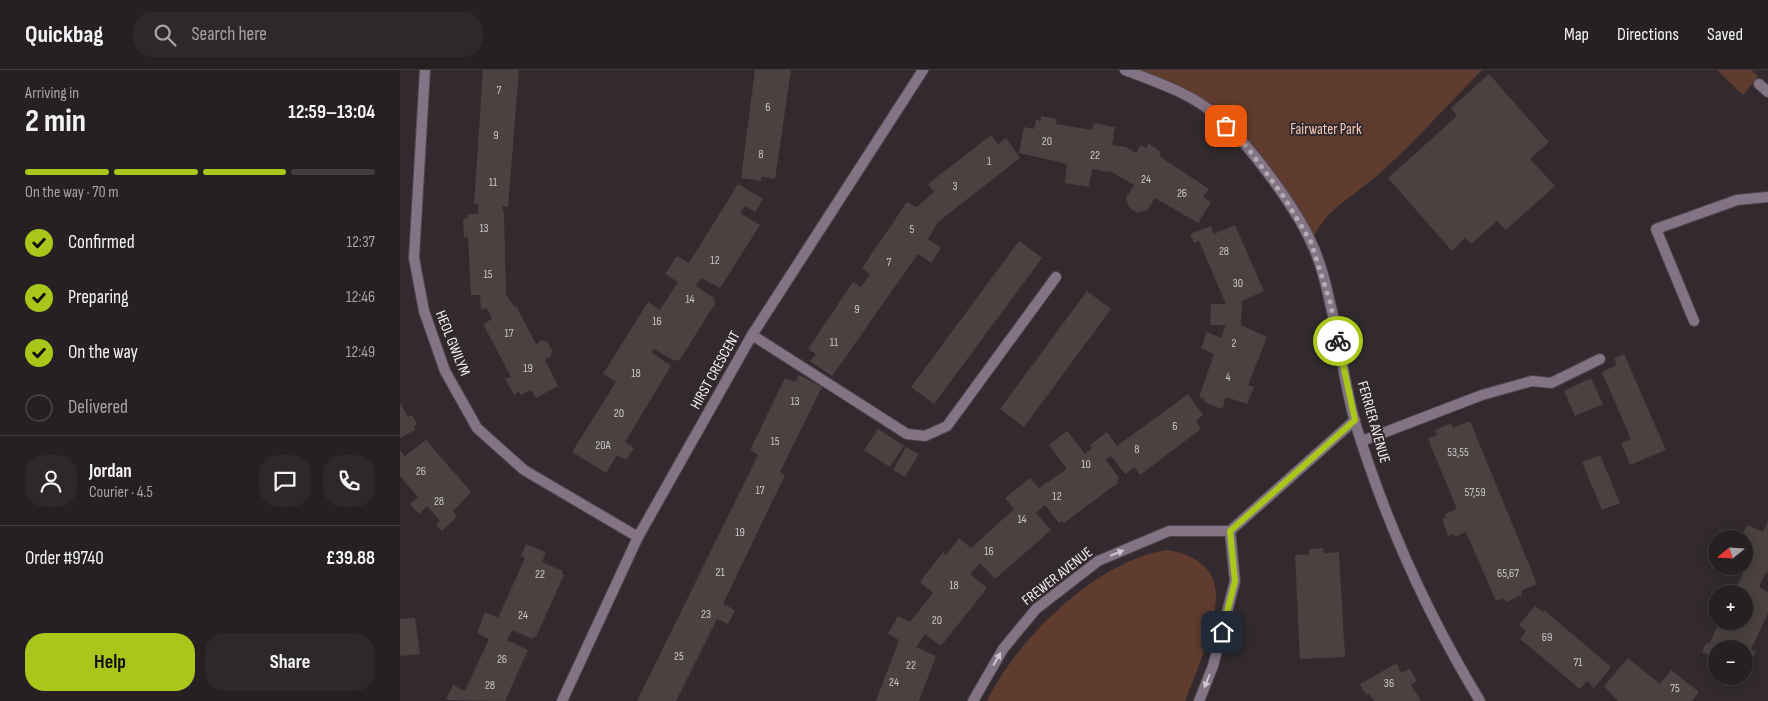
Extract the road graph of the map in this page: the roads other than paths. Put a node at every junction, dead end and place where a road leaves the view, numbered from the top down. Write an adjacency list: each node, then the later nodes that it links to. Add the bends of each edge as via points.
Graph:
1 (425, 70): 14 (street, HEOL GWILYM, via 414,258 424,311 445,371 477,428 524,470)
2 (923, 70): 9 (street, HIRST CRESCENT)
3 (1125, 70): 11 (street, FERRIER AVENUE, via 1173,88 1216,115 1247,147 1284,197 1311,242 1330,302)
4 (1759, 84): 5 (street)
5 (1768, 92)
6 (1768, 197): 8 (street, via 1737,200 1656,229)
7 (1056, 277): 9 (street, via 947,426 925,436 907,434)
8 (1694, 321)
9 (752, 335): 14 (street, HIRST CRESCENT)
10 (1600, 360): 12 (street, via 1551,383 1532,381 1482,394)
11 (1355, 420): 12 (street, FERRIER AVENUE); 13 (street)
12 (1362, 441): 18 (street, FERRIER AVENUE, via 1411,572 1450,651)
13 (1230, 531): 16 (street, FREWER AVENUE, one-way to 13, via 1002,649 1036,609 1098,561 1169,531); 17 (street, one-way to 17, via 1235,581 1214,666)
14 (638, 537): 15 (street, HIRST CRESCENT)
15 (562, 701)
16 (973, 701)
17 (1199, 701)
18 (1480, 701)

